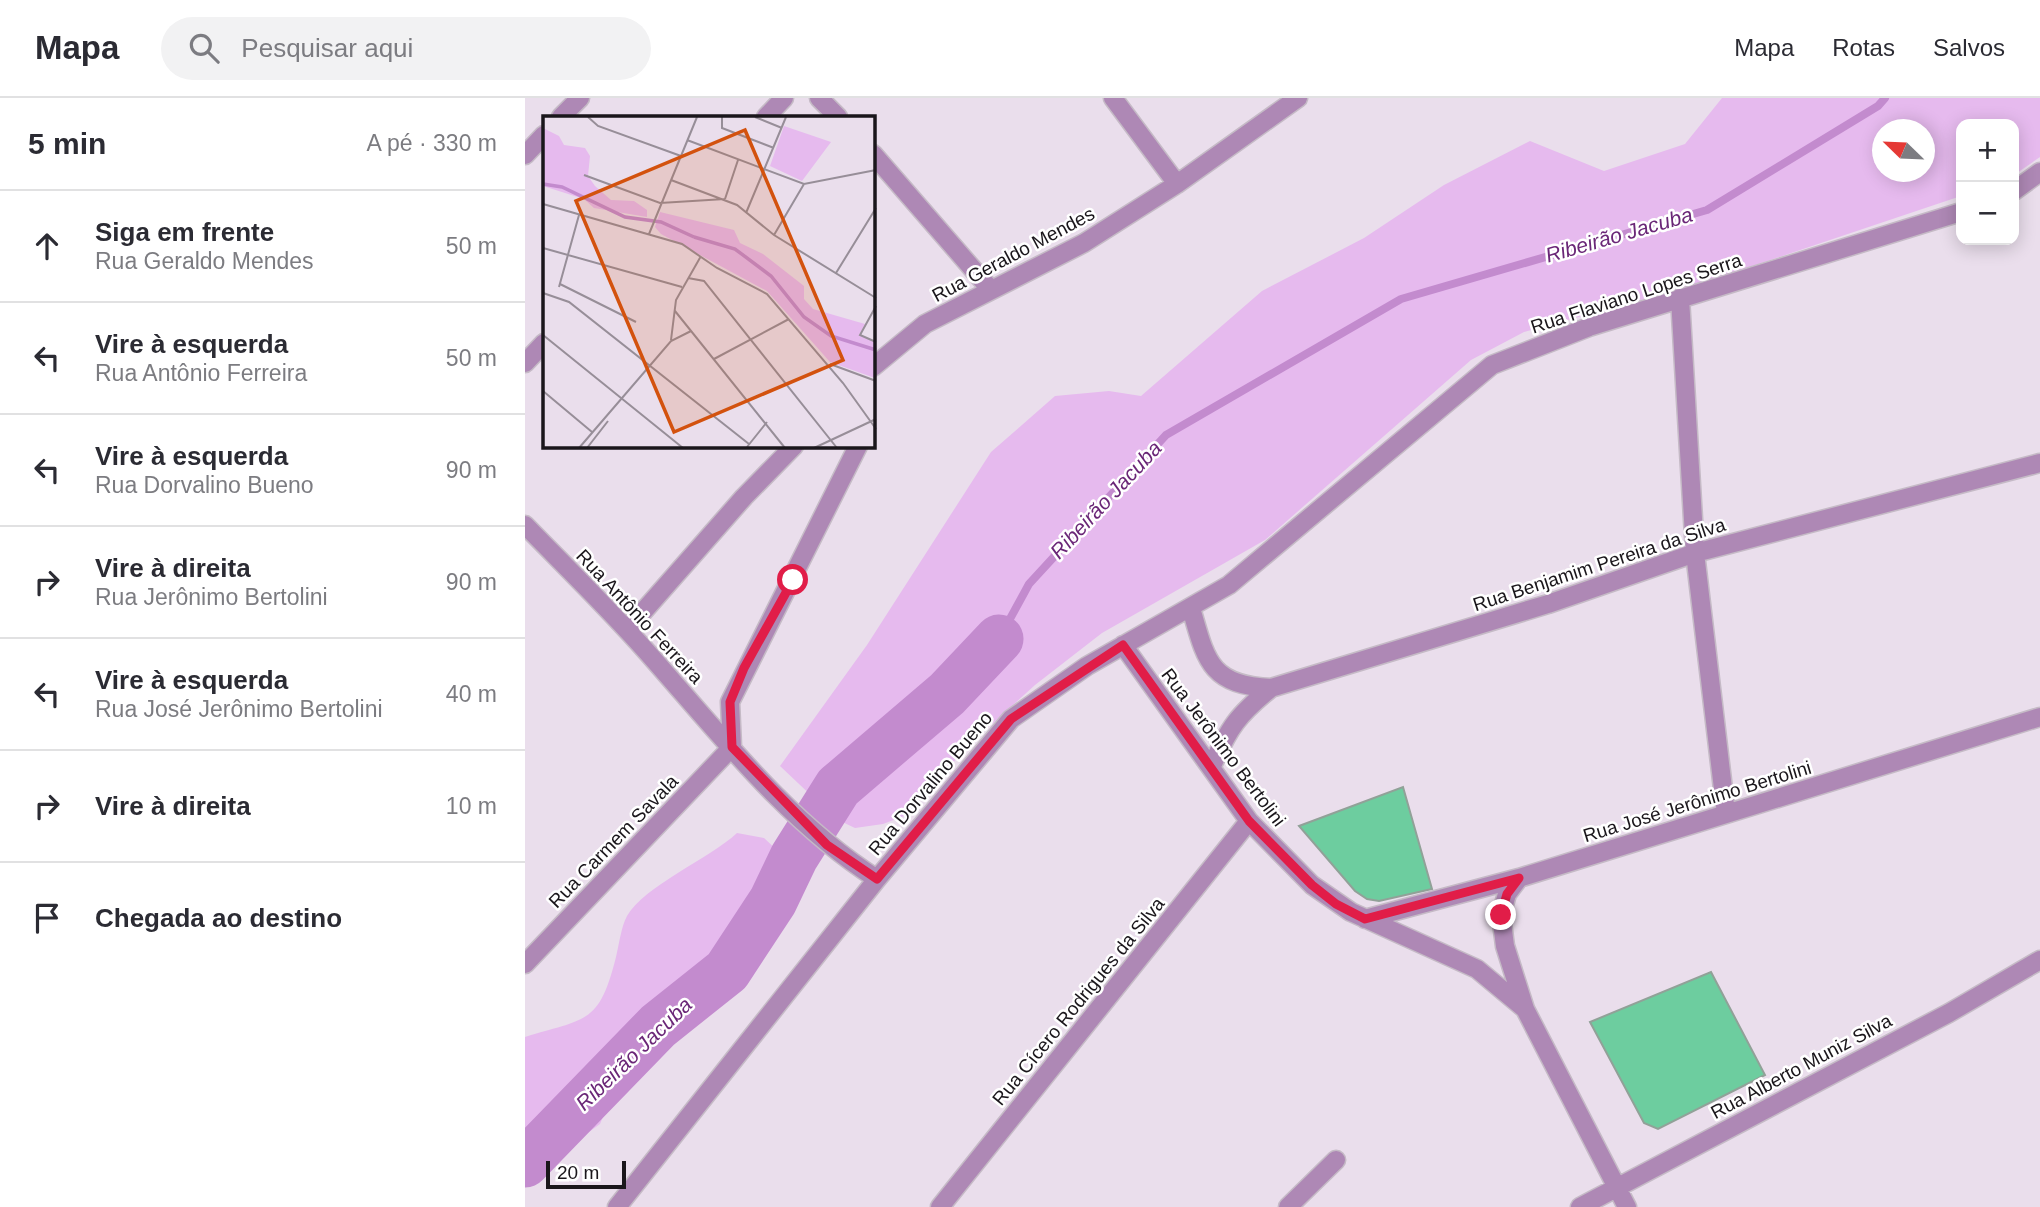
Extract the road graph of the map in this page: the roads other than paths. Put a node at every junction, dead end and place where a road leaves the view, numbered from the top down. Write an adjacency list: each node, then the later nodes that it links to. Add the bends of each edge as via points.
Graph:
1 (580, 98): 6 (street)
2 (784, 98): 7 (street)
3 (819, 98): 8 (street)
4 (1114, 98): 13 (street)
5 (1297, 98): 13 (street, Rua Geraldo Mendes)
6 (563, 116)
7 (767, 116)
8 (837, 116)
9 (543, 136): 10 (street)
10 (525, 155)
11 (875, 155): 18 (street)
12 (2040, 172): 14 (street)
13 (1177, 184): 18 (street, Rua Geraldo Mendes, via 1084,243)
14 (2019, 187)
15 (2040, 189): 16 (street)
16 (2019, 195)
17 (1956, 214): 19 (street, Rua Flaviano Lopes Serra)
18 (991, 289): 22 (street, Rua Geraldo Mendes, via 925,324)
19 (1681, 298): 27 (street); 28 (street, Rua Flaviano Lopes Serra, via 1492,365)
20 (543, 344): 21 (street)
21 (525, 363)
22 (875, 365)
23 (792, 448): 30 (street)
24 (857, 448): 34 (street, via 730,702)
25 (2040, 463): 27 (street, Rua Benjamim Pereira da Silva)
26 (525, 525): 30 (street, Rua Antônio Ferreira)
27 (1695, 553): 32 (street, Rua Benjamim Pereira da Silva, via 1548,604); 36 (street)
28 (1229, 585): 29 (street, Rua Dorvalino Bueno)
29 (1191, 608): 31 (street, Rua Dorvalino Bueno); 32 (street, via 1212,668 1244,687)
30 (627, 630): 34 (street, Rua Antônio Ferreira)
31 (1123, 645): 35 (street, Rua Jerônimo Bertolini); 39 (street, Rua Dorvalino Bueno, via 1011,719)
32 (1271, 688): 35 (street, Rua Benjamim Pereira da Silva, via 1240,713)
33 (2040, 717): 36 (street, Rua José Jerônimo Bertolini)
34 (732, 747): 39 (street, Rua Antônio Ferreira, via 820,838); 42 (street, Rua Carmem Savala)
35 (1212, 766): 37 (street, Rua Jerônimo Bertolini)
36 (1726, 814): 38 (street, Rua José Jerônimo Bertolini)
37 (1249, 821): 40 (street, Rua Jerônimo Bertolini, via 1312,885); 47 (street, Rua Cícero Rodrigues da Silva)
38 (1519, 878): 40 (street, Rua José Jerônimo Bertolini); 43 (street, via 1507,894 1501,915 1505,946)
39 (877, 879): 46 (street, Rua Dorvalino Bueno)
40 (1365, 919): 43 (street, Rua Jerônimo Bertolini, via 1477,969)
41 (2040, 960): 45 (street, Rua Alberto Muniz Silva)
42 (525, 964)
43 (1525, 1009): 45 (street)
44 (1336, 1160): 48 (street)
45 (1616, 1187): 49 (street, Rua Alberto Muniz Silva); 50 (street)
46 (617, 1207)
47 (940, 1207)
48 (1288, 1207)
49 (1580, 1207)
50 (1627, 1207)

